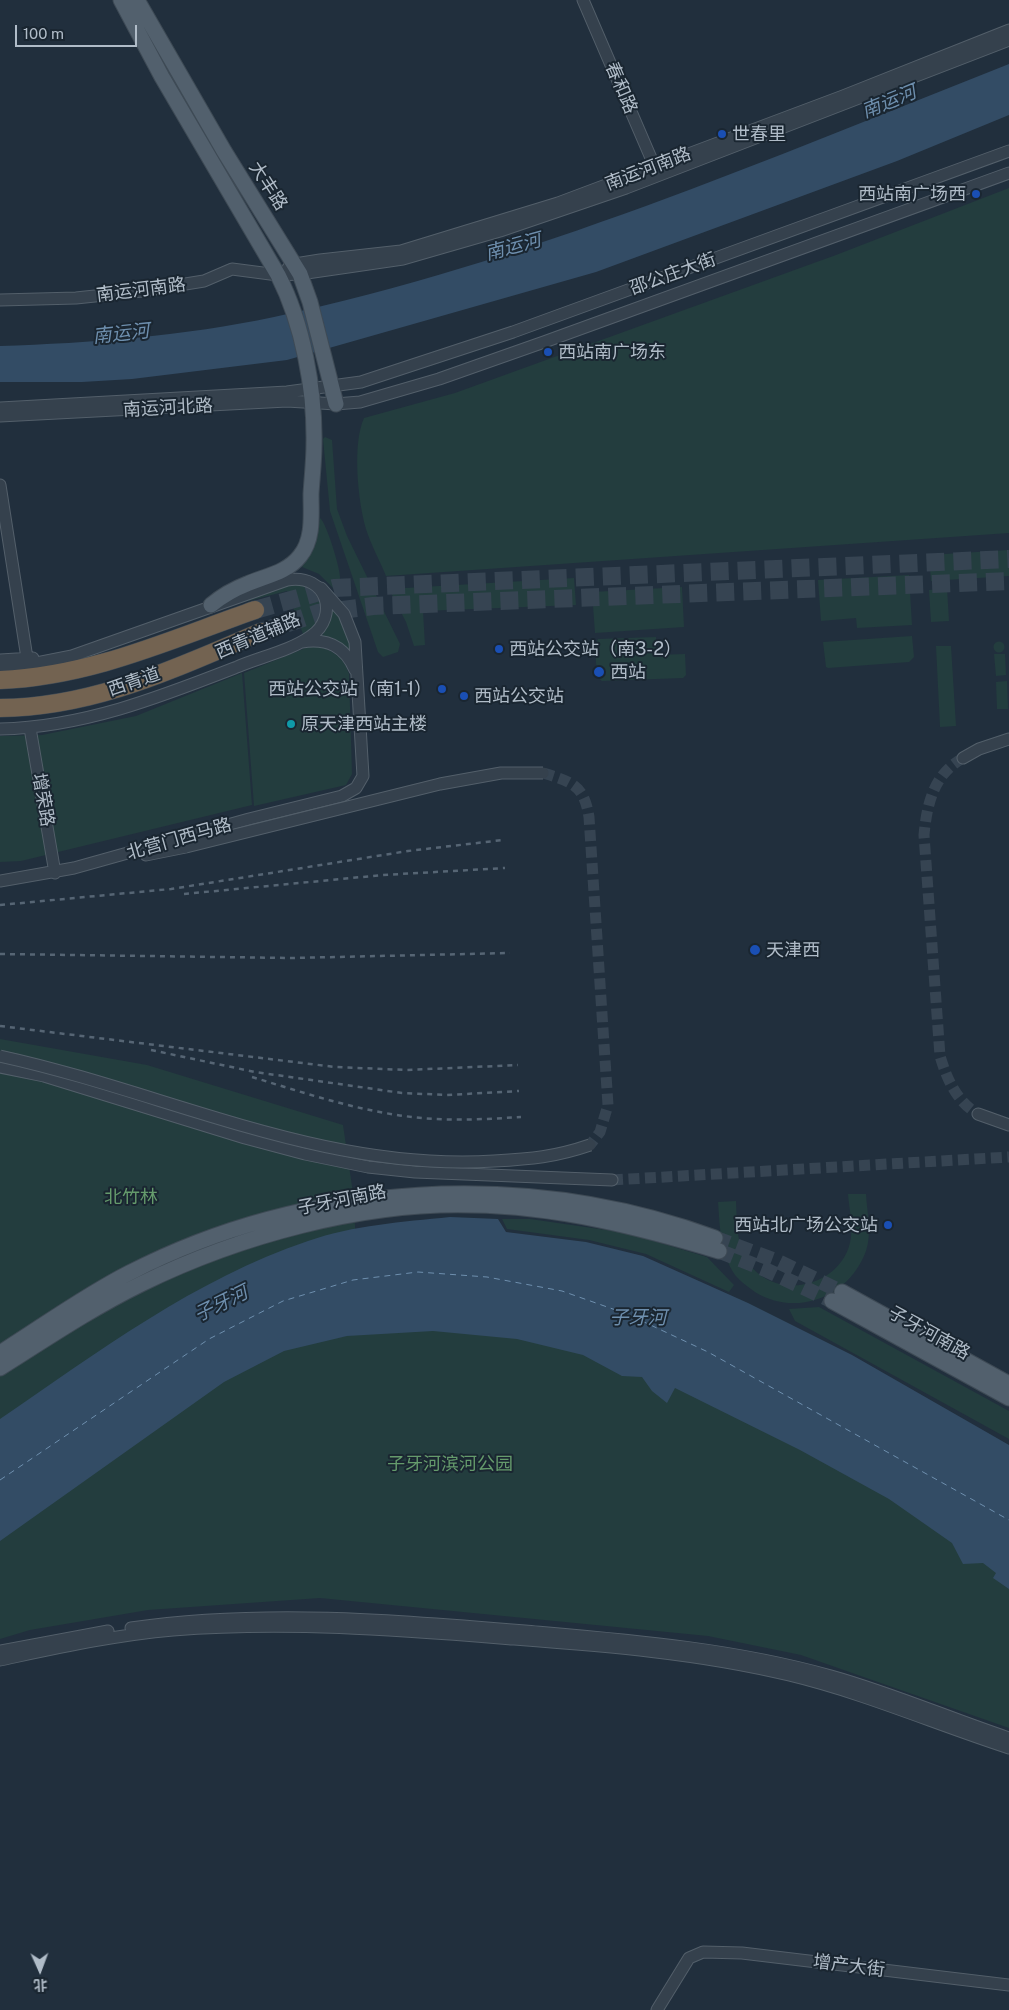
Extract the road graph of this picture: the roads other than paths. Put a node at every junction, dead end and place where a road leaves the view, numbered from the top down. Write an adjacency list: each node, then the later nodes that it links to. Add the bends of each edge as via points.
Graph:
1 (121, 0): 7 (main road, 大丰路)
2 (138, 0): 6 (main road, 大丰路)
3 (583, 0): 9 (street, 春和路)
4 (1009, 30): 9 (street, 南运河南路)
5 (1009, 40): 9 (street, 南运河南路)
6 (176, 70): 7 (main road); 11 (main road, 大丰路)
7 (162, 77): 12 (main road, 大丰路)
8 (1009, 151): 14 (street, 邵公庄大街, via 513,332 400,370)
9 (657, 171): 11 (street, 南运河南路, via 400,251)
10 (1009, 173): 16 (street, 邵公庄大街, via 439,379 360,402)
11 (298, 269): 12 (street, 南运河南路); 14 (main road, 大丰路)
12 (278, 275): 13 (street, 南运河南路, via 232,269 204,281 142,291 76,298); 15 (main road, 大丰路, via 292,306)
13 (0, 300)
14 (333, 386): 15 (street, 南运河北路); 16 (main road, 大丰路)
15 (310, 397): 16 (street, 南运河北路); 17 (street, 南运河北路); 18 (street, 南运河北路, via 287,401); 21 (main road, via 314,443 310,529 301,556 279,572 246,584)
16 (336, 404)
17 (0, 408)
18 (0, 416)
19 (0, 485): 26 (street)
20 (319, 586): 21 (street, via 303,578 287,580); 24 (street, 西青道辅路, via 325,602 324,620 316,632); 29 (street, via 348,621 355,642)
21 (211, 605): 25 (street)
22 (255, 610): 30 (highway, 西青道, via 77,671)
23 (261, 632): 31 (highway, 西青道, via 132,685 48,705)
24 (300, 642): 29 (street, via 335,645 349,658); 32 (street, 西青道辅路, via 167,695 95,717)
25 (99, 647): 26 (street); 28 (street, via 47,663)
26 (26, 658): 27 (street)
27 (0, 660)
28 (0, 670)
29 (358, 676): 37 (street, 北营门西马路, via 363,776 356,788 342,796)
30 (0, 680)
31 (0, 708)
32 (30, 728): 33 (street, 西青道辅路); 38 (street, 增荣路)
33 (0, 729)
34 (1009, 739): 35 (street, via 963,758)
35 (1009, 747)
36 (543, 773): 37 (street, bridge, via 501,774 440,784 186,847)
37 (74, 868): 38 (street, 北营门西马路)
38 (55, 872): 39 (street, 北营门西马路)
39 (0, 881)
40 (0, 1056): 44 (street, bridge, via 316,1145 375,1157 484,1162 562,1155)
41 (0, 1067): 45 (street, via 44,1076 305,1154 391,1170)
42 (978, 1114): 43 (street)
43 (1009, 1125)
44 (590, 1145)
45 (612, 1180)
46 (0, 1353): 47 (main road, 子牙河南路, via 96,1292 170,1255 264,1222 341,1205 443,1193 533,1196 656,1219 717,1244 521,1208 449,1205 367,1212 303,1226 192,1262 141,1284 85,1314)
47 (0, 1368)
48 (1009, 1384): 49 (main road, 子牙河南路, via 837,1296)
49 (1009, 1398)
50 (0, 1651): 52 (street, via 71,1636 172,1622 293,1617 426,1622 597,1637 738,1655 838,1678)
51 (0, 1660): 53 (street, via 108,1639 171,1631 291,1625 350,1626 595,1645 701,1657 791,1675 890,1705)
52 (1009, 1738)
53 (1009, 1748)
54 (1009, 1985): 55 (street, 增产大街, via 742,1953 703,1952 689,1958)
55 (657, 2010)

